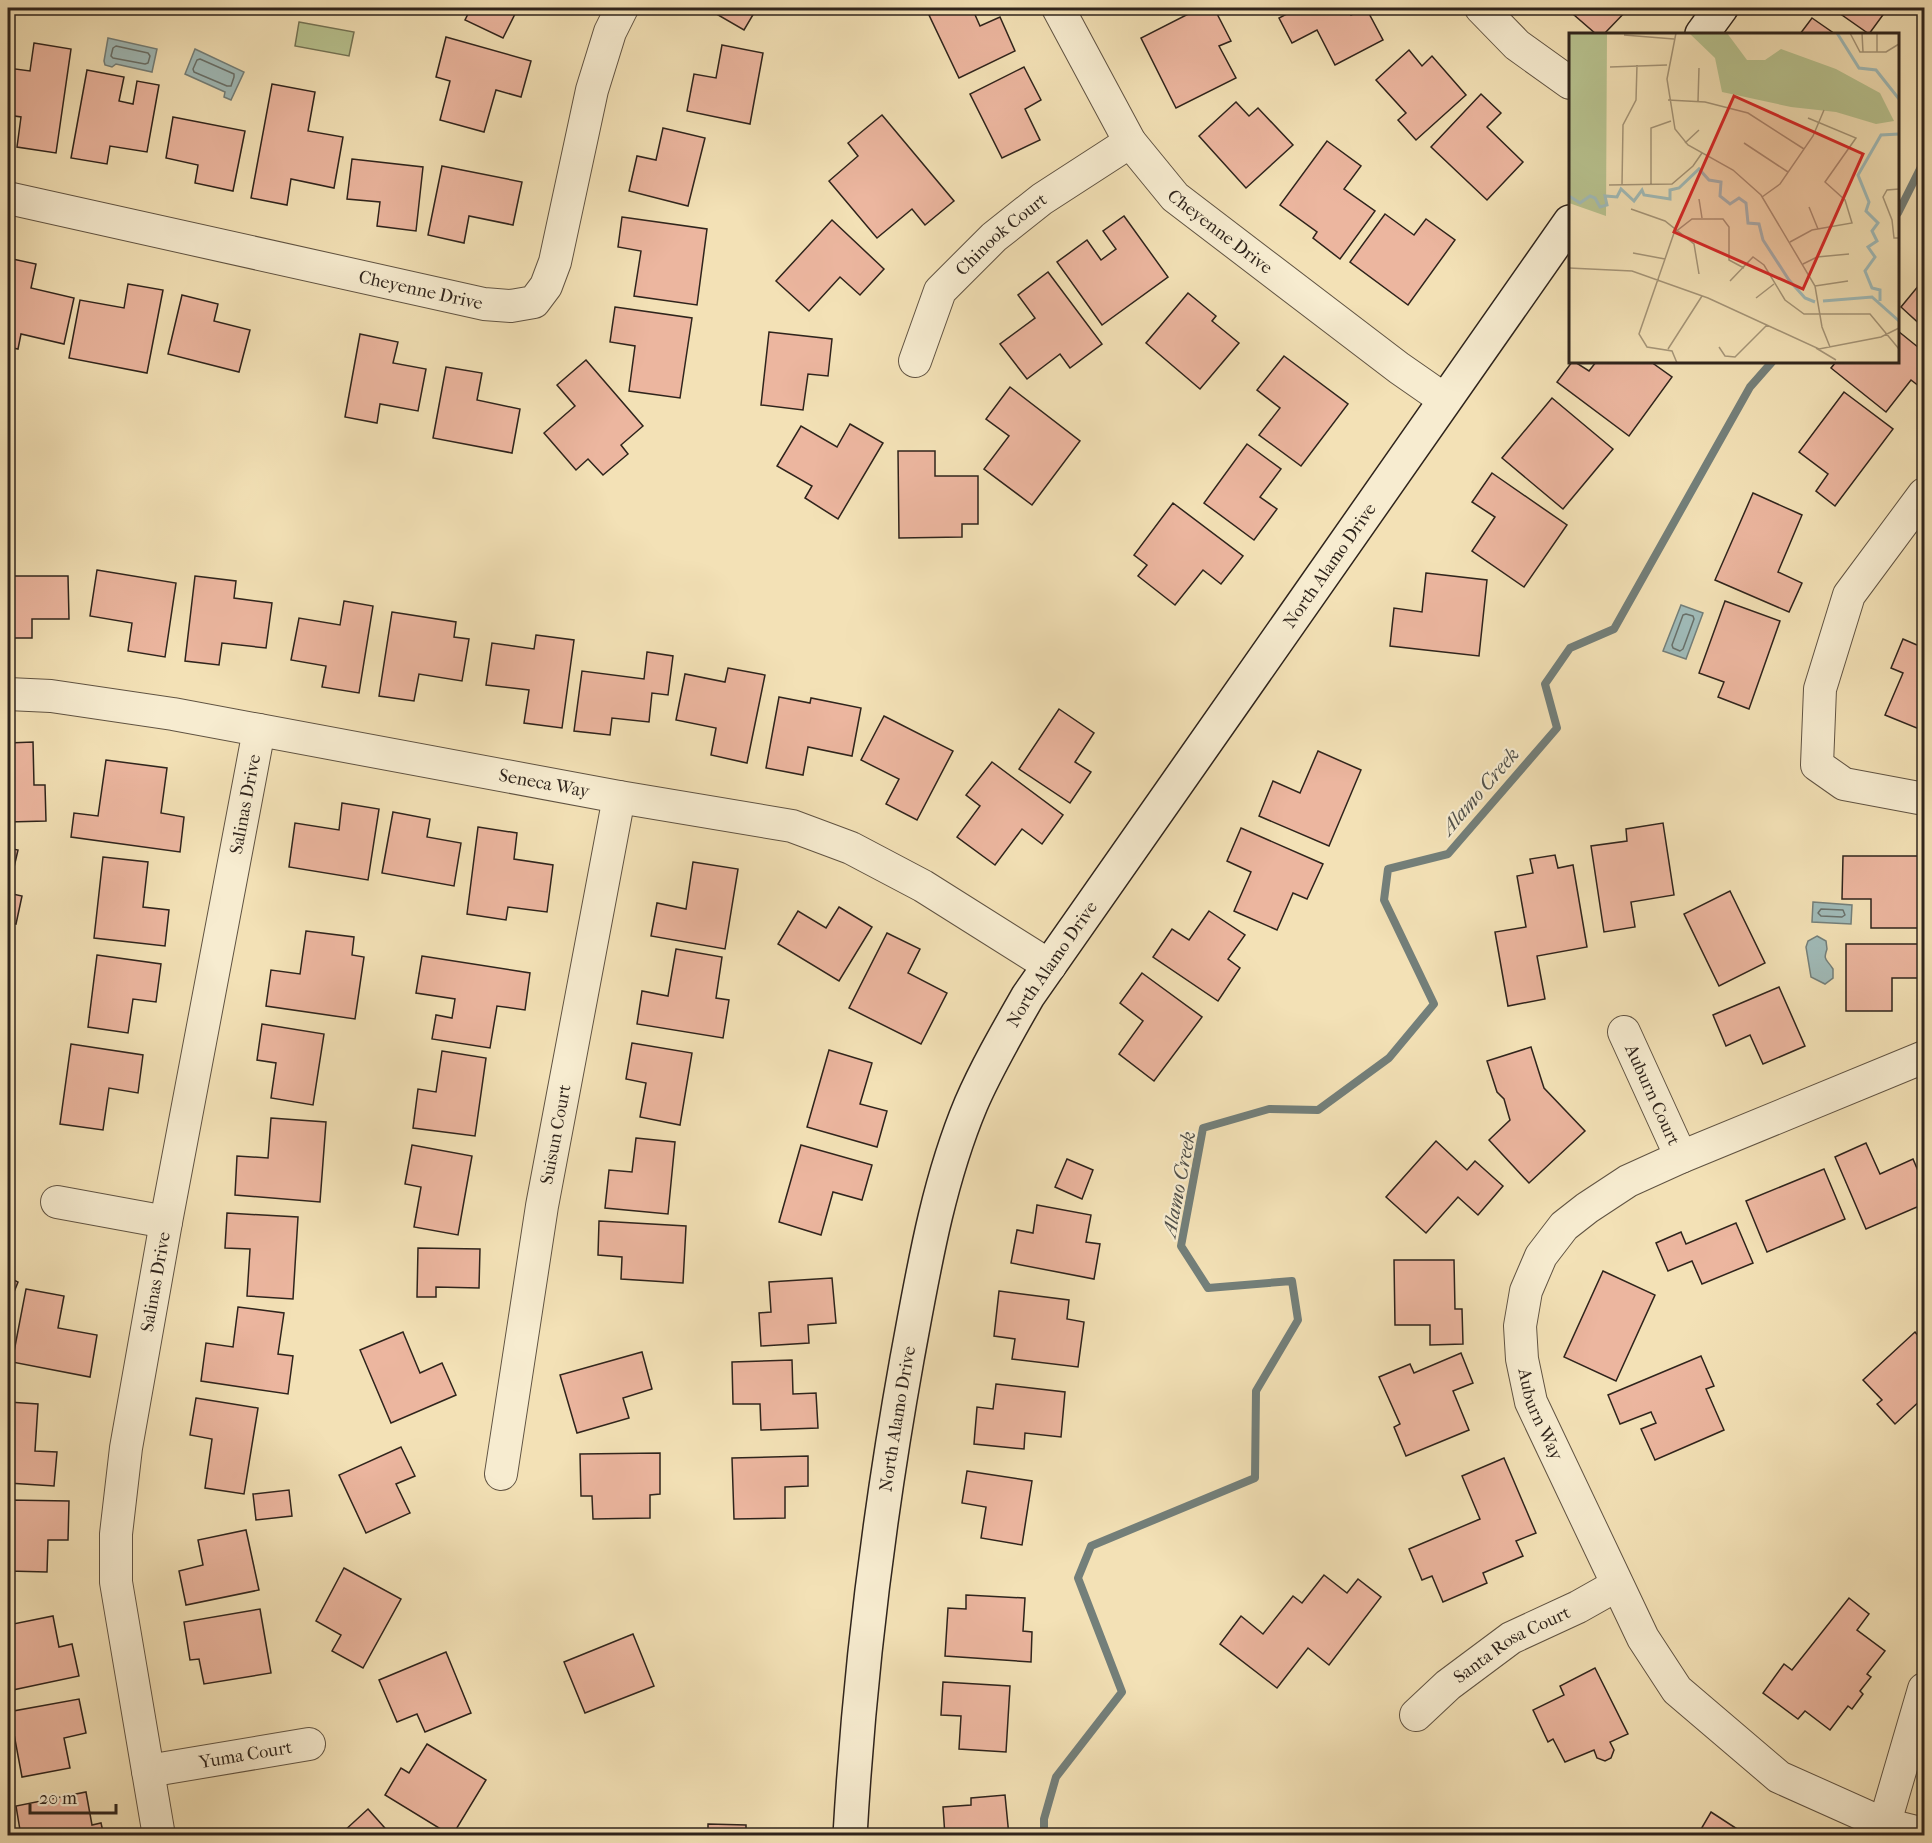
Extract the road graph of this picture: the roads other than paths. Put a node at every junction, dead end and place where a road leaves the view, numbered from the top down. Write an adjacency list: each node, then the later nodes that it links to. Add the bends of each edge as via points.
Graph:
1 (622, 8): 8 (street, Cheyenne Drive, via 610,32 592,90 555,262 534,303 484,304)
2 (1058, 8): 7 (street, Cheyenne Drive)
3 (1481, 8): 6 (street, via 1517,45)
4 (1721, 8): 5 (street)
5 (1703, 33)
6 (1569, 82)
7 (1130, 142): 10 (street, Chinook Court, via 1042,199 994,237 940,291); 11 (street, Cheyenne Drive, via 1175,197)
8 (8, 198)
9 (1569, 223): 11 (street, North Alamo Drive)
10 (915, 361)
11 (1445, 400): 17 (street, North Alamo Drive)
12 (1924, 494): 16 (street, via 1849,596 1820,689 1817,737 1817,765 1844,784)
13 (8, 694): 14 (street, Seneca Way, via 51,696)
14 (259, 730): 15 (street, Seneca Way); 22 (street, Salinas Drive)
15 (619, 797): 17 (street, Seneca Way, via 792,826 842,845 923,886); 23 (street, Suisun Court, via 542,1206)
16 (1924, 799)
17 (1050, 966): 32 (street, North Alamo Drive, via 1028,996 971,1105 939,1203 888,1465 854,1754)
18 (1624, 1032): 20 (street, Auburn Court)
19 (1924, 1057): 20 (street, Auburn Way)
20 (1681, 1157): 24 (street, Auburn Way, via 1628,1181 1564,1226 1541,1256 1526,1291 1520,1326 1531,1402)
21 (57, 1203): 22 (street)
22 (166, 1222): 28 (street, Salinas Drive, via 126,1449 116,1534 116,1582)
23 (501, 1474)
24 (1617, 1585): 26 (street, Santa Rosa Court, via 1511,1638); 29 (street, Auburn Way, via 1643,1638 1677,1690 1779,1777)
25 (1924, 1689): 29 (street)
26 (1416, 1715)
27 (309, 1744): 28 (street, Yuma Court)
28 (148, 1771): 31 (street, Salinas Drive)
29 (1883, 1830): 30 (street, Auburn Way)
30 (1924, 1834)
31 (159, 1836)
32 (850, 1836)

